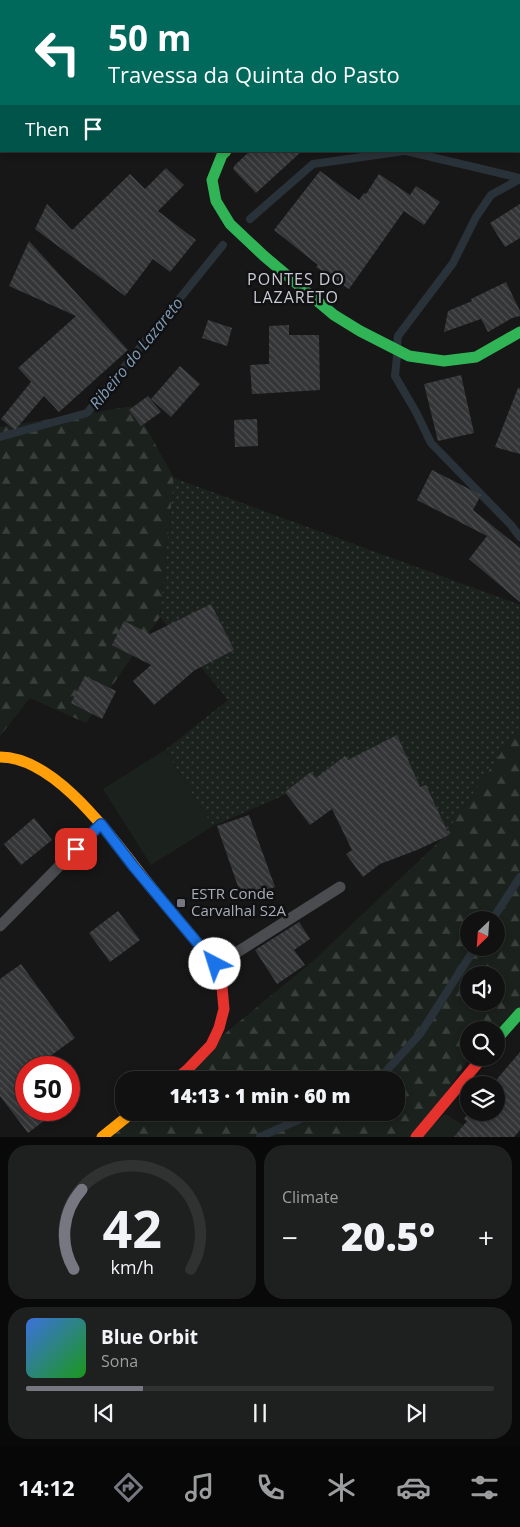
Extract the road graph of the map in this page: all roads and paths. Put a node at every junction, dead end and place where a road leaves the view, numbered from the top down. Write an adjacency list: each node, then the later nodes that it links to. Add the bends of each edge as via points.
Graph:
1 (225, 152): 2 (main road, via 212,180 216,201 230,224 334,315 360,331 408,356 444,361 476,357)
2 (520, 332)
3 (0, 757): 4 (main road, via 30,763 68,789)
4 (101, 824): 6 (lane); 7 (main road)
5 (340, 887): 7 (lane)
6 (0, 926)
7 (215, 964): 11 (main road, via 224,1008 219,1028 211,1045)
8 (520, 1013): 9 (main road)
9 (505, 1030)
10 (475, 1066): 14 (main road)
11 (186, 1071)
12 (122, 1121): 13 (main road)
13 (102, 1137)
14 (416, 1137)

